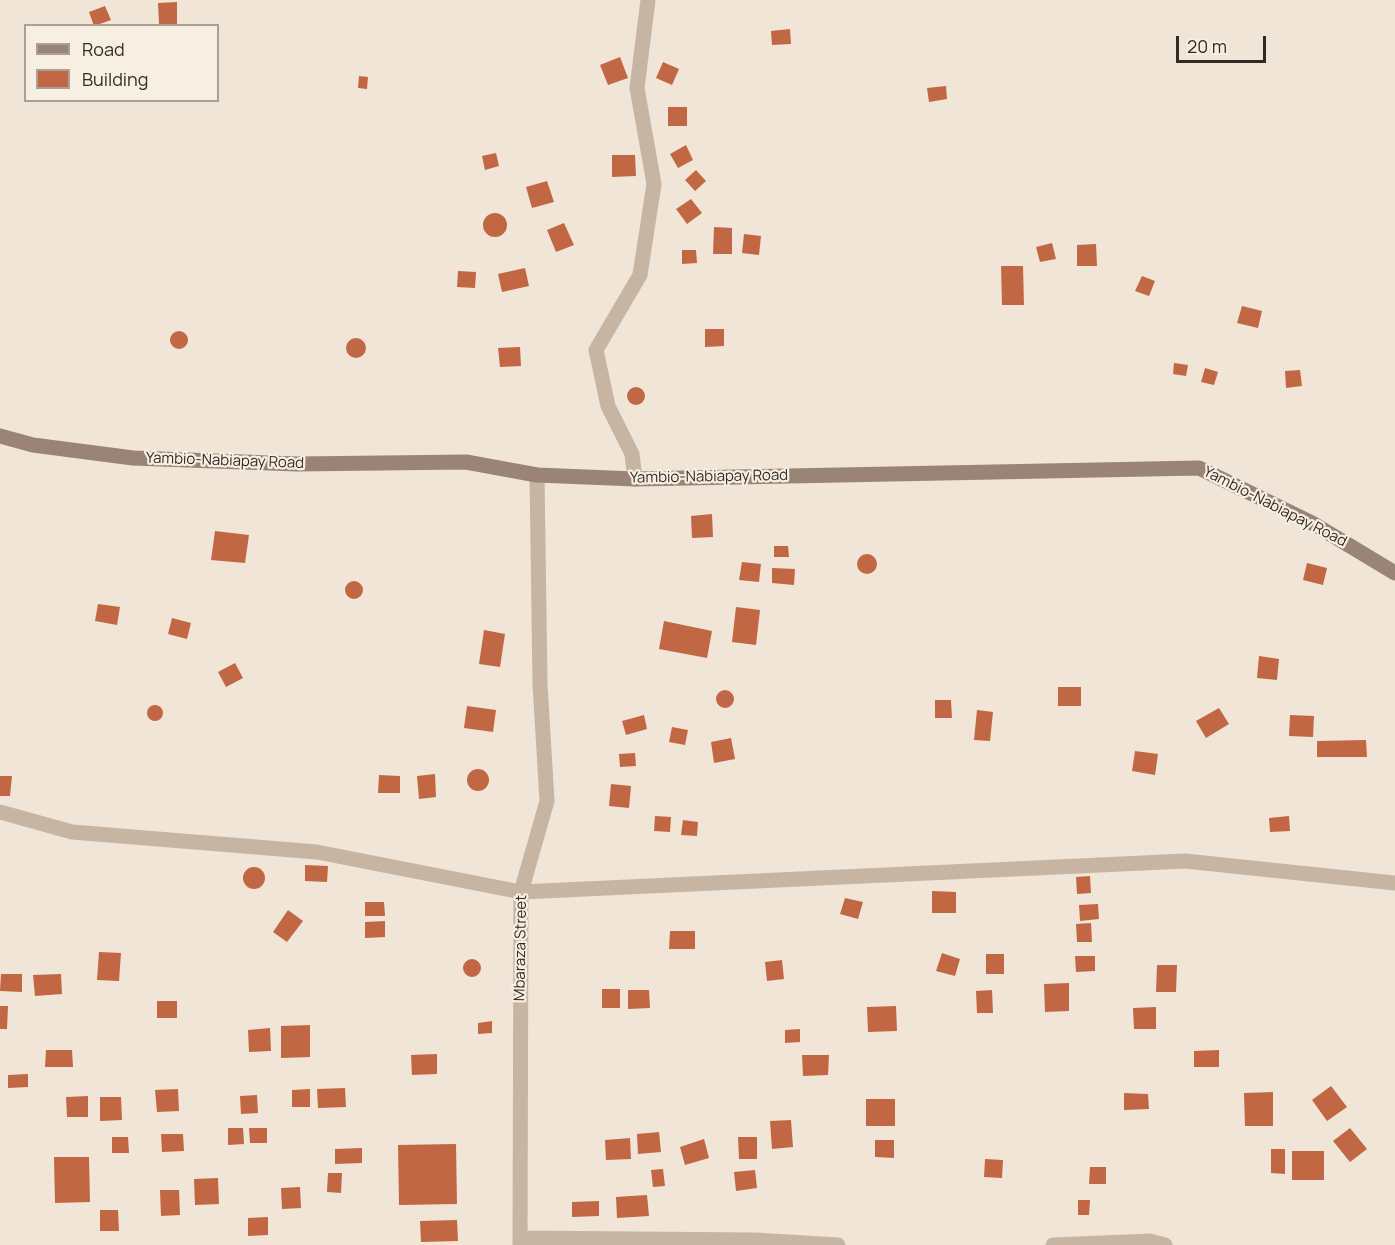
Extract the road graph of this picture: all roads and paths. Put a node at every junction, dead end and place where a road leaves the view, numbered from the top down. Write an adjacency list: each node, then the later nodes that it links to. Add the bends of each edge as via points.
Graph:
1 (649, 0): 4 (street, via 637,88 654,184 640,275 597,350 608,406 632,454)
2 (0, 436): 3 (main road, Yambio-Nabiapay Road, via 33,446 133,458 297,464 466,462)
3 (537, 475): 4 (main road, Yambio-Nabiapay Road); 8 (street, Mbaraza Street, via 540,684 547,801)
4 (635, 479): 5 (main road, Yambio-Nabiapay Road, via 1199,468 1312,523)
5 (1395, 573)
6 (0, 812): 8 (street, via 72,832 317,852)
7 (1395, 883): 8 (street, via 1185,861)
8 (521, 892): 9 (street, Mbaraza Street)
9 (520, 1241): 10 (street, via 744,1240)
10 (838, 1245)
11 (1053, 1245): 12 (street, via 1150,1241)
12 (1165, 1245)

